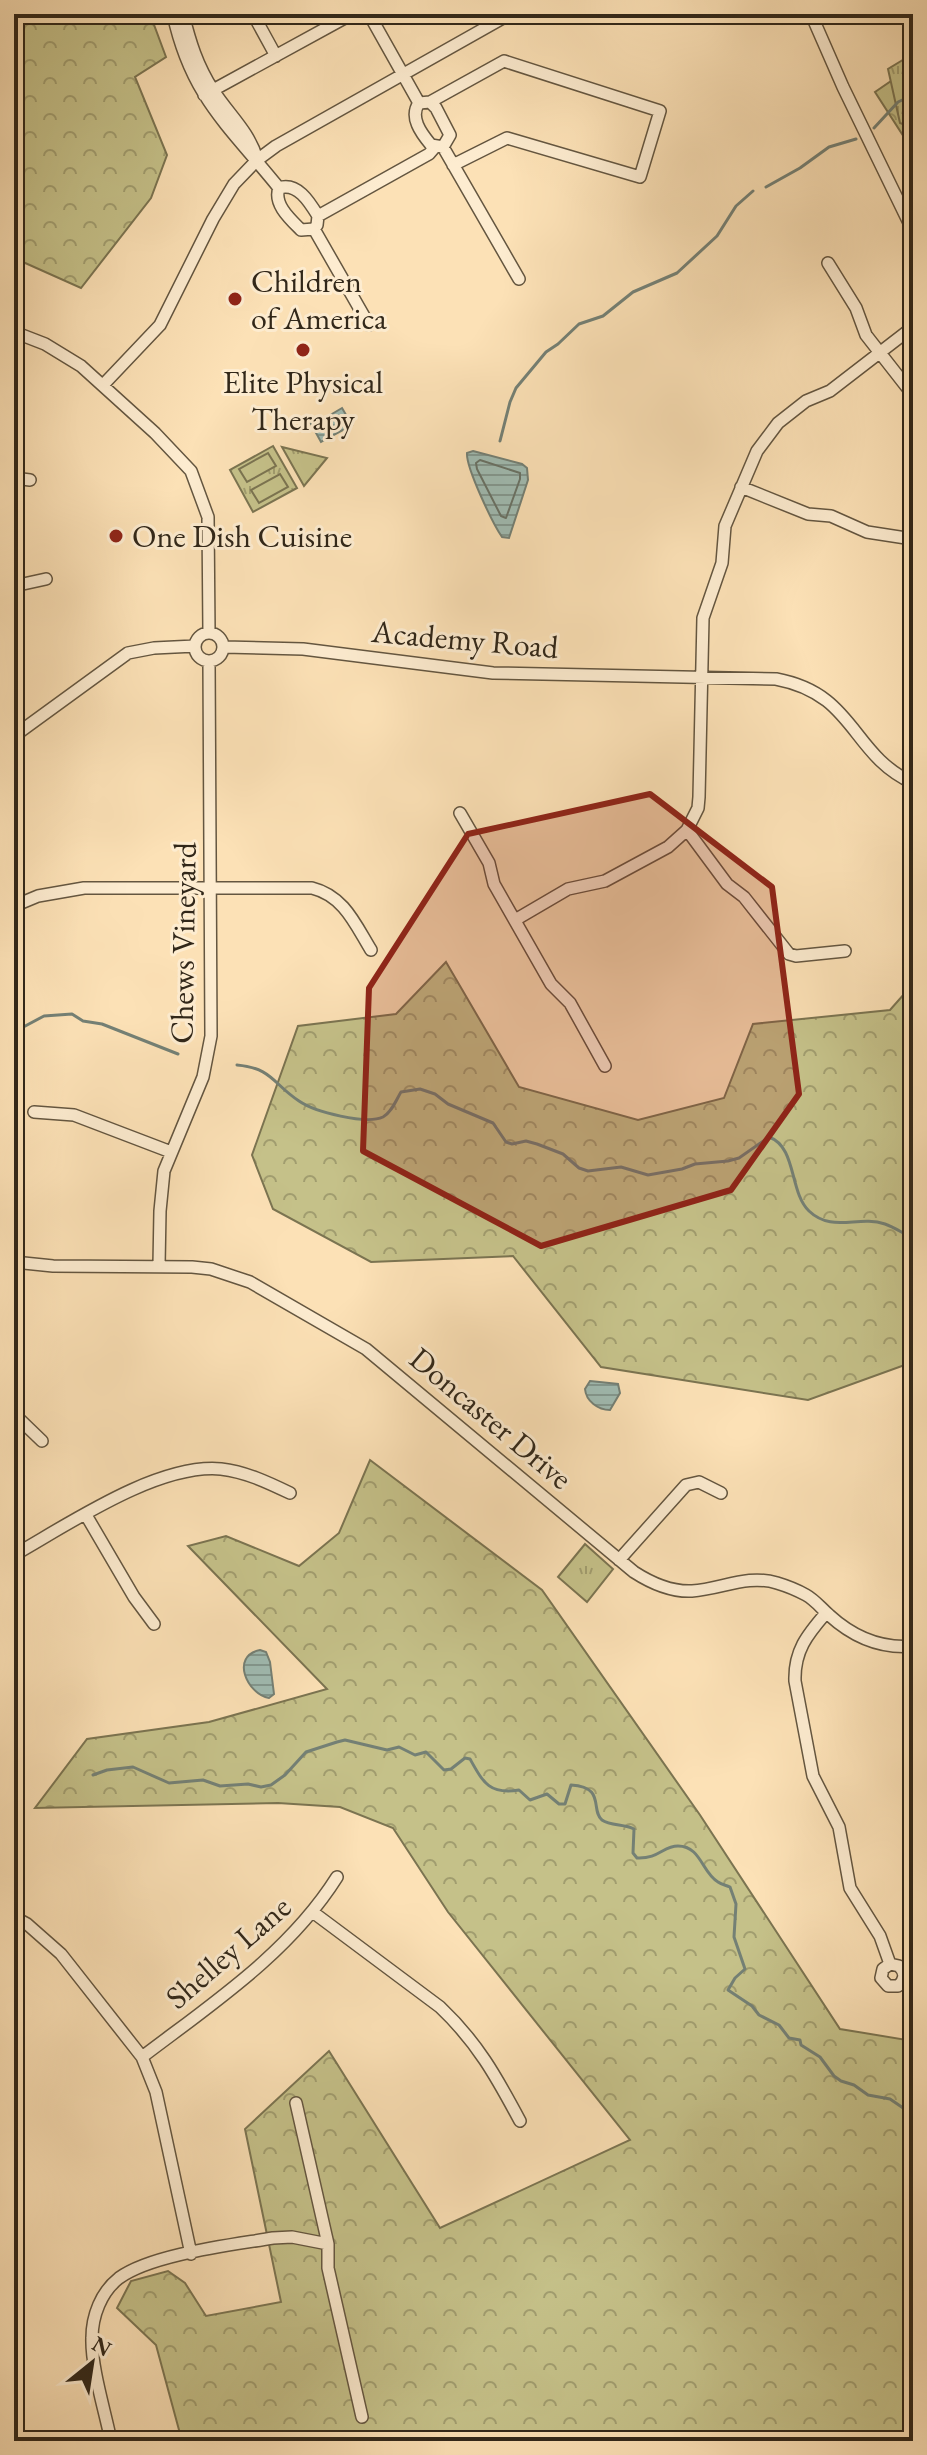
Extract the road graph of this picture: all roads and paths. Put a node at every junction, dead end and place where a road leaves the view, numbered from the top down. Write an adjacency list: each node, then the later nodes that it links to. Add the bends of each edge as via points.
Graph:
1 (173, 14): 10 (street, via 187,65)
2 (183, 14): 10 (street)
3 (253, 14): 8 (street)
4 (352, 14): 8 (street)
5 (369, 14): 9 (street)
6 (510, 14): 9 (street)
7 (811, 14): 18 (street)
8 (276, 56): 10 (street)
9 (403, 75): 11 (street); 13 (street)
10 (208, 93): 13 (street, via 251,140)
11 (424, 103): 12 (street, via 415,110 415,119 427,142); 12 (street, via 436,108 450,135); 14 (street, via 504,61 660,111 640,177 507,138)
12 (439, 147): 14 (street); 16 (street)
13 (257, 160): 15 (street); 25 (street, via 223,200 160,325)
14 (453, 165): 20 (street)
15 (279, 188): 16 (street, via 297,189); 17 (street, via 279,205 301,230)
16 (318, 216): 17 (street)
17 (314, 229): 21 (street)
18 (913, 231)
19 (828, 263): 24 (street)
20 (519, 279)
21 (369, 325)
22 (913, 327): 24 (street)
23 (14, 332): 25 (street, via 64,354)
24 (880, 353): 26 (street); 29 (street, via 778,423 757,451)
25 (104, 384): 33 (street, via 181,459 201,494 210,537)
26 (913, 395)
27 (14, 478): 28 (street)
28 (30, 480)
29 (741, 487): 30 (street, via 814,516 831,516 867,532); 37 (street, via 725,526 722,563 703,618)
30 (913, 541)
31 (46, 579): 32 (street)
32 (14, 586)
33 (209, 633): 34 (street); 35 (street, via 221,638)
34 (195, 646): 36 (street, via 201,659); 38 (street, via 128,653)
35 (224, 647): 36 (street); 37 (street, Academy Road, via 303,649 493,673)
36 (209, 662): 42 (street, Chews Vineyard)
37 (702, 677): 39 (street, Academy Road, via 776,679 808,688 834,705 886,767); 41 (street, via 698,808)
38 (14, 736)
39 (913, 783)
40 (460, 813): 44 (street)
41 (687, 830): 44 (street, via 668,847 605,881 568,889); 46 (street, via 789,954)
42 (210, 888): 43 (street, via 84,888); 45 (street, via 324,891 343,905); 49 (street, Chews Vineyard, via 208,1057)
43 (14, 906)
44 (515, 920): 47 (street)
45 (371, 950)
46 (845, 951)
47 (605, 1066)
48 (34, 1112): 49 (street, via 74,1115)
49 (171, 1152): 51 (street, Chews Vineyard, via 161,1188)
50 (14, 1262): 51 (street, Doncaster Drive)
51 (159, 1265): 58 (street, Doncaster Drive, via 211,1269 250,1282 344,1335)
52 (14, 1414): 53 (street)
53 (42, 1441)
54 (290, 1493): 56 (street, via 241,1472 200,1469 155,1481)
55 (721, 1493): 58 (street, via 699,1482 686,1485)
56 (86, 1515): 57 (street); 60 (street)
57 (14, 1555)
58 (619, 1560): 59 (street, Doncaster Drive, via 646,1580 679,1590 753,1579 773,1582 808,1595)
59 (826, 1613): 61 (street, Doncaster Drive, via 871,1643); 65 (street, via 800,1646 795,1681 813,1776 839,1827 850,1888 880,1936)
60 (154, 1624)
61 (913, 1646)
62 (337, 1877): 63 (street, Shelley Lane)
63 (314, 1913): 66 (street, Shelley Lane, via 242,1981); 68 (street, via 458,2024 485,2057)
64 (14, 1917): 66 (street, via 61,1954)
65 (890, 1964)
66 (142, 2057): 70 (street, via 156,2092)
67 (296, 2103): 69 (street)
68 (520, 2121)
69 (328, 2244): 70 (street, via 273,2238); 71 (street, via 328,2268)
70 (191, 2254): 72 (street, via 119,2278 96,2312 91,2341)
71 (362, 2417)
72 (111, 2441)

